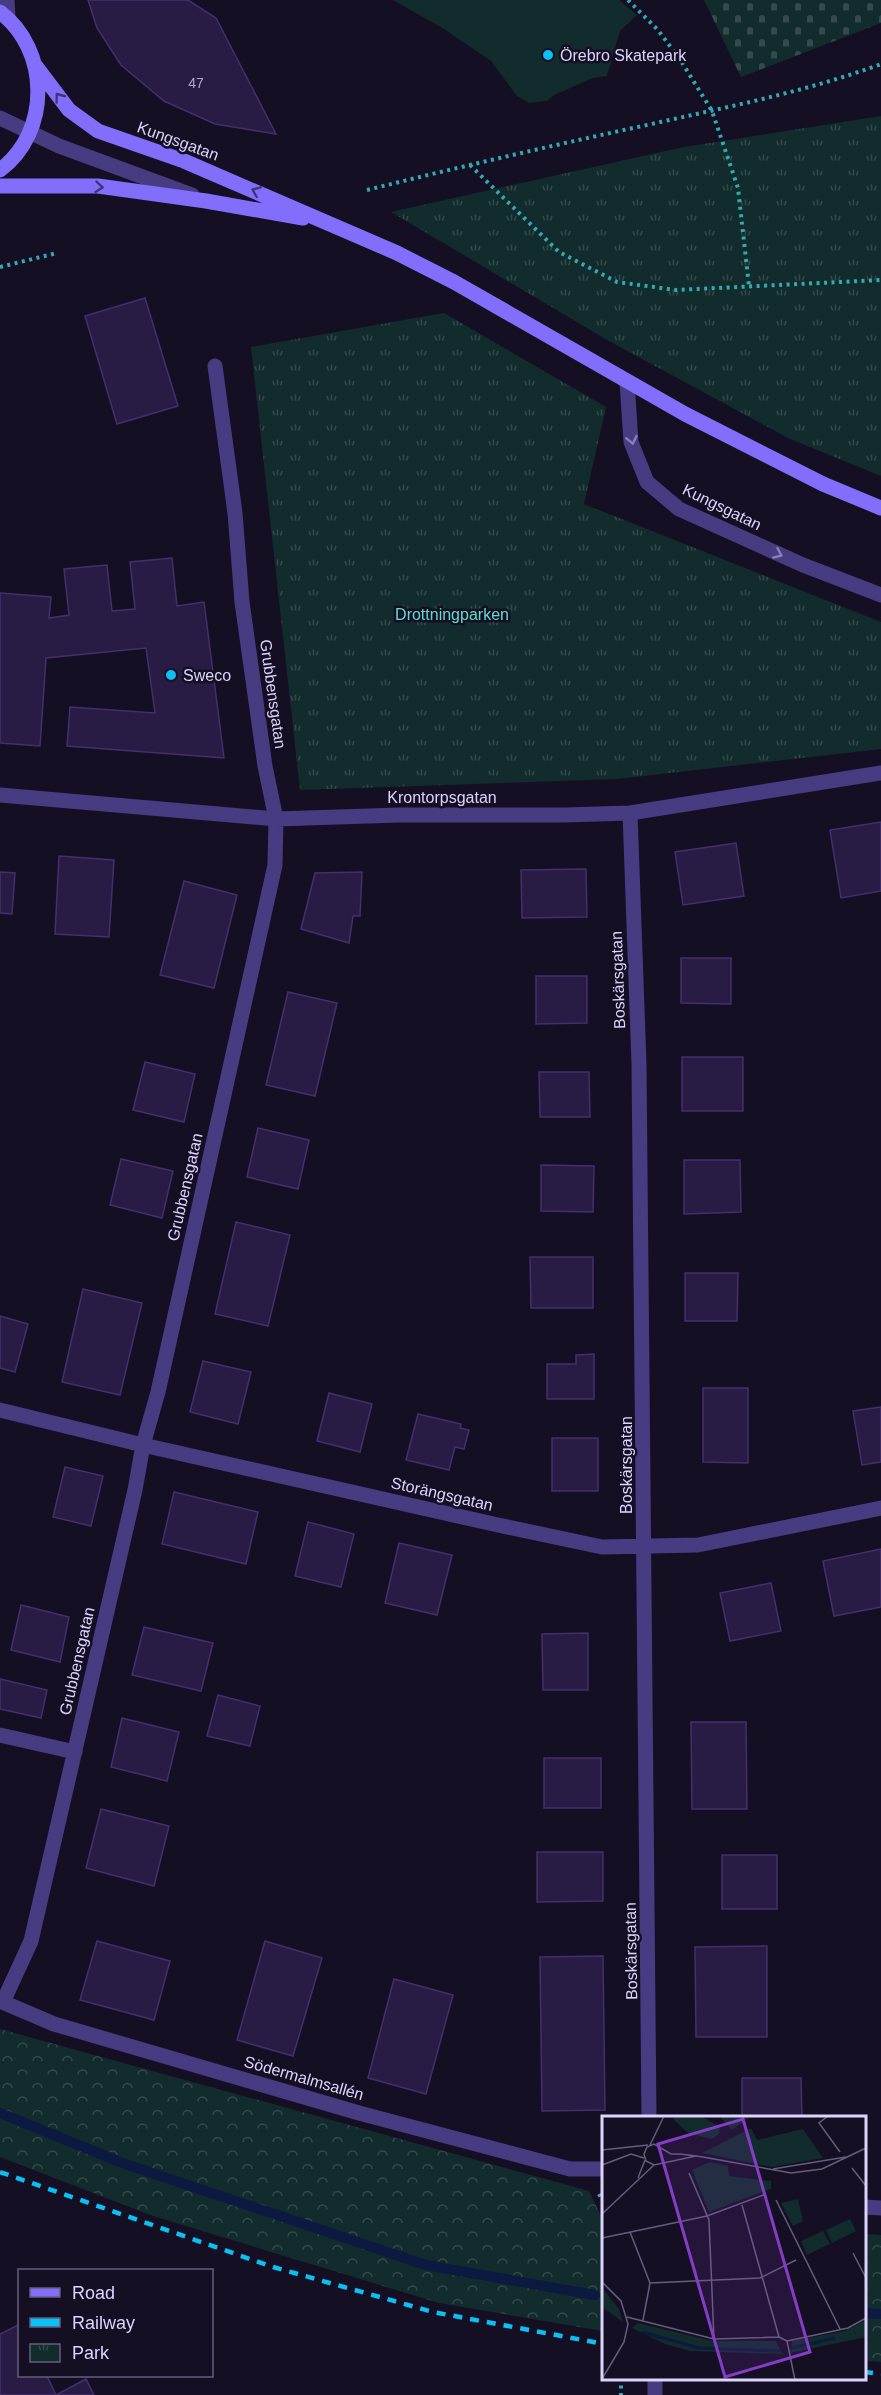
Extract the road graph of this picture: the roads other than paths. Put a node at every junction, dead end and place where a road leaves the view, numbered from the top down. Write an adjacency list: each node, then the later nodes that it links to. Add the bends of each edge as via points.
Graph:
1 (7, 0): 2 (street)
2 (4, 15): 3 (main road, via 29,47)
3 (35, 65): 5 (main road, via 38,105); 9 (main road, Kungsgatan, one-way to 3, via 184,161 98,131 69,110)
4 (0, 118): 5 (street)
5 (30, 132): 6 (main road, via 20,150); 8 (street)
6 (0, 170)
7 (0, 186): 8 (main road, Kungsgatan, one-way to 8, via 98,186)
8 (206, 201): 9 (main road, Kungsgatan)
9 (329, 222): 11 (main road, Kungsgatan, via 454,282)
10 (215, 366): 17 (street, Grubbensgatan, via 235,513 242,602)
11 (627, 382): 12 (main road, Kungsgatan, via 823,484); 13 (street, Kungsgatan, one-way to 13, via 631,442 647,482 679,509)
12 (881, 508)
13 (881, 595)
14 (881, 773): 16 (street, Krontorpsgatan)
15 (0, 795): 17 (street, Krontorpsgatan)
16 (630, 813): 17 (street, Krontorpsgatan); 21 (street, Boskärsgatan, via 639,1064)
17 (276, 819): 19 (street, Grubbensgatan, via 275,865)
18 (0, 1410): 19 (street, Storängsgatan)
19 (143, 1445): 21 (street, Storängsgatan, via 603,1547); 23 (street, Grubbensgatan)
20 (881, 1508): 21 (street, Storängsgatan, via 698,1545)
21 (644, 1547): 25 (street, Boskärsgatan)
22 (0, 1735): 23 (street)
23 (75, 1752): 24 (street, Grubbensgatan, via 31,1941)
24 (1, 2001): 26 (street, Södermalmsallén, via 54,2024 359,2113 570,2169)
25 (650, 2116)
26 (602, 2169)
27 (866, 2207): 28 (street)
28 (881, 2208)

